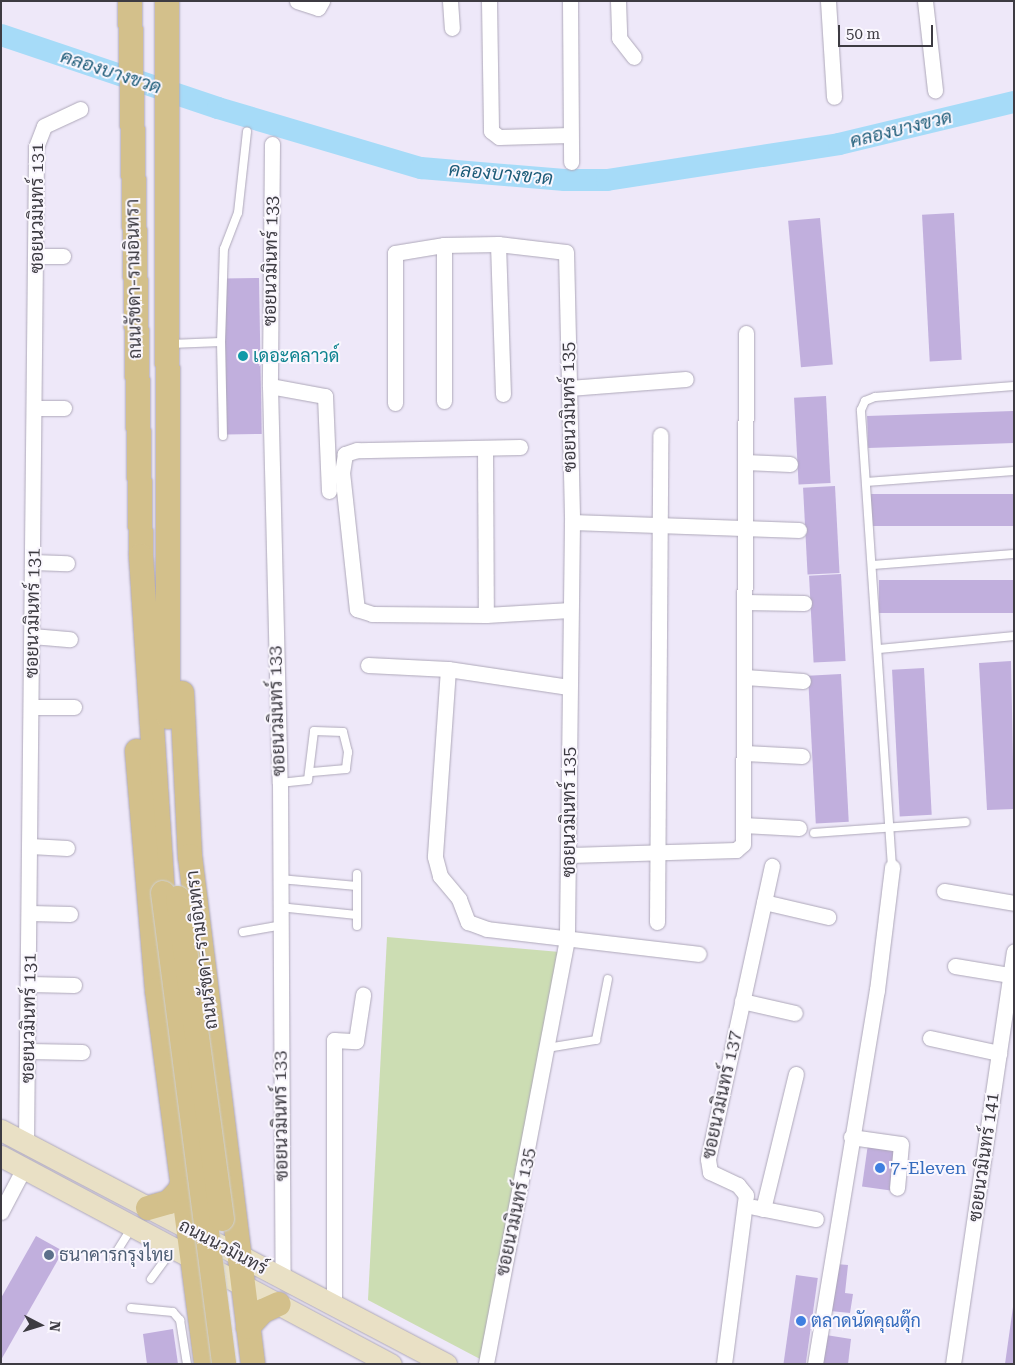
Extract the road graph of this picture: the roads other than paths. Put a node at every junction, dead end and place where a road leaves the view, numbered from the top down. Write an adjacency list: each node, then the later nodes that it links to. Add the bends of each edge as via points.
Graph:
1 (130, 1): 51 (main road, ถนนรัชดา-รามอินทรา)
2 (167, 1): 26 (main road, ถนนรัชดา-รามอินทรา)
3 (297, 1): 4 (street, via 318,8)
4 (322, 1)
5 (450, 1): 11 (street)
6 (489, 1): 17 (street, via 491,132 499,137)
7 (570, 1): 17 (street)
8 (618, 1): 12 (street, via 619,38)
9 (828, 1): 14 (street)
10 (925, 1): 13 (street)
11 (452, 28)
12 (634, 57)
13 (935, 90)
14 (834, 97)
15 (80, 109): 22 (street, ซอยนวมินทร์ 131, via 44,126 37,134)
16 (246, 131): 25 (lane, via 238,213 224,248)
17 (570, 135): 19 (street)
18 (272, 144): 28 (street, ซอยนวมินทร์ 133)
19 (571, 162)
20 (498, 244): 21 (street); 30 (street, ซอยนวมินทร์ 135, via 566,252); 31 (street)
21 (444, 245): 32 (street); 33 (street, via 405,249 393,258)
22 (36, 256): 23 (street); 34 (street, ซอยนวมินทร์ 131)
23 (63, 256)
24 (746, 333): 40 (street)
25 (221, 342): 26 (lane); 36 (lane)
26 (168, 344): 49 (main road, ถนนรัชดา-รามอินทรา)
27 (686, 379): 30 (street)
28 (270, 386): 44 (street, via 325,396); 73 (street, ซอยนวมินทร์ 133)
29 (1014, 386): 43 (lane, via 868,398 861,410)
30 (570, 388): 45 (street, ซอยนวมินทร์ 135)
31 (503, 394)
32 (444, 401)
33 (395, 403)
34 (35, 408): 35 (street); 52 (street, ซอยนวมินทร์ 131)
35 (64, 408)
36 (223, 436)
37 (660, 436): 46 (street)
38 (520, 447): 39 (street)
39 (486, 448): 58 (street); 58 (street, via 350,450 342,472 359,612)
40 (745, 462): 41 (street); 47 (street)
41 (790, 464)
42 (1014, 471): 43 (lane)
43 (866, 482): 54 (lane)
44 (329, 491)
45 (572, 522): 46 (street); 57 (street, ซอยนวมินทร์ 135)
46 (657, 526): 47 (street); 81 (street)
47 (744, 528): 48 (street); 55 (street)
48 (799, 530)
49 (170, 534): 89 (main road, ถนนรัชดา-รามอินทรา, via 166,661); 122 (main road, ถนนรัชดา-รามอินทรา, via 190,856)
50 (1014, 554): 54 (lane)
51 (141, 556): 89 (main road, ถนนรัชดา-รามอินทรา); 124 (main road, ถนนรัชดา-รามอินทรา, via 138,794 157,990)
52 (33, 562): 53 (street); 59 (street, ซอยนวมินทร์ 131)
53 (67, 563)
54 (873, 565): 62 (lane)
55 (744, 602): 56 (street); 65 (street)
56 (804, 604)
57 (570, 610): 58 (street); 67 (street, ซอยนวมินทร์ 135)
58 (486, 615)
59 (32, 636): 61 (street); 68 (street, ซอยนวมินทร์ 131)
60 (1014, 636): 62 (lane)
61 (70, 639)
62 (880, 649): 77 (lane)
63 (368, 665): 64 (street)
64 (448, 669): 67 (street); 101 (street, via 436,869 473,926)
65 (746, 677): 66 (street); 70 (street)
66 (803, 681)
67 (569, 687): 82 (street, ซอยนวมินทร์ 135)
68 (32, 707): 69 (street); 79 (street, ซอยนวมินทร์ 131)
69 (74, 707)
70 (745, 753): 71 (street); 75 (street)
71 (802, 756)
72 (312, 772): 72 (lane, via 314,731 343,732 348,752 346,769); 73 (lane, via 303,781)
73 (280, 783): 86 (street, ซอยนวมินทร์ 133)
74 (966, 822): 77 (lane)
75 (743, 825): 76 (street); 81 (street, via 743,844 736,850)
76 (799, 828)
77 (892, 830): 78 (lane); 84 (lane)
78 (814, 833)
79 (30, 846): 80 (street); 93 (street, ซอยนวมินทร์ 131)
80 (67, 848)
81 (657, 850): 82 (street); 97 (street)
82 (570, 855): 101 (street, ซอยนวมินทร์ 135)
83 (772, 866): 90 (street, ซอยนวมินทร์ 137)
84 (892, 867): 119 (street)
85 (357, 874): 87 (lane)
86 (278, 879): 87 (lane); 92 (street, ซอยนวมินทร์ 133)
87 (357, 886): 95 (lane)
88 (944, 892): 91 (street)
89 (170, 894): 145 (main road, ถนนรัชดา-รามอินทรา, bridge); 146 (main road, ถนนรัชดา-รามอินทรา, bridge)
90 (764, 902): 96 (street); 110 (street, ซอยนวมินทร์ 137)
91 (1014, 903)
92 (278, 907): 95 (lane); 98 (street, ซอยนวมินทร์ 133)
93 (30, 913): 94 (street); 107 (street, ซอยนวมินทร์ 131)
94 (70, 914)
95 (357, 914): 99 (lane)
96 (828, 917)
97 (657, 922)
98 (278, 926): 100 (lane); 137 (street, ซอยนวมินทร์ 133)
99 (357, 926)
100 (243, 932)
101 (567, 939): 103 (street); 113 (street, ซอยนวมินทร์ 135)
102 (1014, 951): 105 (street, ซอยนวมินทร์ 141)
103 (699, 954)
104 (955, 966): 105 (street)
105 (1010, 975): 116 (street, ซอยนวมินทร์ 141)
106 (608, 979): 113 (lane, via 596,1040)
107 (29, 984): 108 (street); 114 (street, ซอยนวมินทร์ 131)
108 (74, 985)
109 (363, 995): 140 (street, via 356,1041 334,1040)
110 (742, 1001): 111 (street); 126 (street, ซอยนวมินทร์ 137, via 707,1166 710,1172 744,1189)
111 (795, 1013)
112 (930, 1038): 116 (street)
113 (548, 1048): 150 (street, ซอยนวมินทร์ 135)
114 (28, 1051): 115 (street); 120 (street, ซอยนวมินทร์ 131)
115 (82, 1052)
116 (999, 1053): 153 (street, ซอยนวมินทร์ 141)
117 (796, 1074): 128 (street)
118 (1, 1130): 120 (main road, ถนนนวมินทร์)
119 (851, 1137): 125 (street, via 901,1144); 152 (street)
120 (26, 1143): 127 (main road, ถนนนวมินทร์)
121 (1, 1156): 123 (main road, ถนนนวมินทร์)
122 (228, 1167): 124 (main road, via 224,1175 209,1182); 135 (main road, ถนนรัชดา-รามอินทรา)
123 (24, 1168): 129 (street); 131 (main road, ถนนนวมินทร์)
124 (183, 1170): 127 (main road, via 180,1190 169,1202); 132 (main road, ถนนรัชดา-รามอินทรา)
125 (897, 1188)
126 (746, 1206): 128 (street); 151 (street)
127 (148, 1208): 132 (main road, ถนนนวมินทร์)
128 (763, 1209): 130 (street)
129 (1, 1212)
130 (816, 1220)
131 (132, 1227): 133 (main road, ถนนนวมินทร์); 134 (lane)
132 (187, 1229): 133 (main road, ถนนรัชดา-รามอินทรา); 135 (main road, ถนนนวมินทร์)
133 (183, 1254): 136 (lane); 138 (main road, ถนนนวมินทร์); 144 (main road, ถนนรัชดา-รามอินทรา)
134 (114, 1256)
135 (239, 1257): 137 (main road, ถนนนวมินทร์); 138 (main road, ถนนรัชดา-รามอินทรา)
136 (151, 1279)
137 (283, 1279): 139 (main road); 140 (main road, ถนนนวมินทร์)
138 (243, 1285): 139 (main road, ถนนนวมินทร์); 142 (main road, ถนนรัชดา-รามอินทรา)
139 (276, 1302): 142 (main road); 148 (main road, ถนนนวมินทร์)
140 (334, 1305): 149 (main road, ถนนนวมินทร์)
141 (131, 1308): 143 (lane, via 173,1312 180,1320)
142 (248, 1327): 147 (main road, ถนนรัชดา-รามอินทรา)
143 (187, 1364)
144 (206, 1364)
145 (224, 1364)
146 (238, 1364)
147 (253, 1364)
148 (391, 1364)
149 (446, 1364)
150 (486, 1364)
151 (724, 1364)
152 (815, 1364)
153 (953, 1364)

